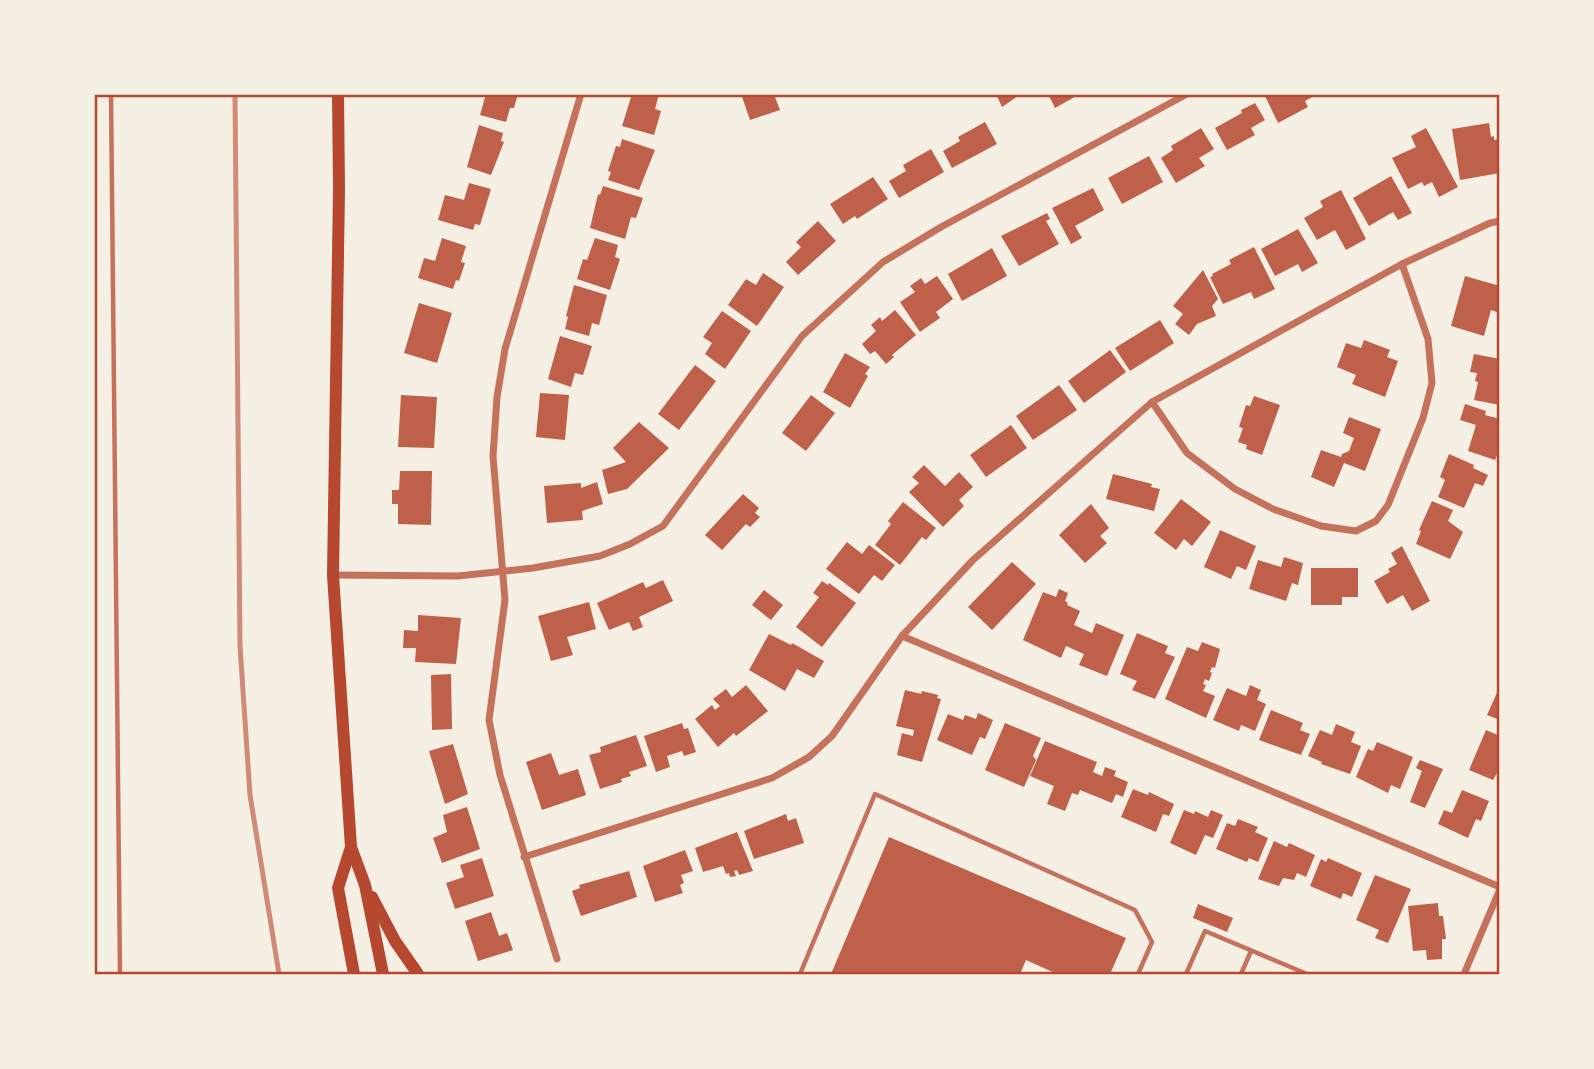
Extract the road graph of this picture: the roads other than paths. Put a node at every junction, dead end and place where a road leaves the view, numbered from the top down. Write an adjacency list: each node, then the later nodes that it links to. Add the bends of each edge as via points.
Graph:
1 (111, 94): 17 (lane)
2 (338, 94): 9 (main road)
3 (582, 94): 8 (street, via 505,349 493,456)
4 (1187, 94): 8 (street, via 883,262 802,336 663,526 600,556)
5 (1500, 221): 6 (street)
6 (1402, 264): 7 (street); 7 (street, via 1429,339 1432,383 1423,418 1388,505 1377,520 1356,531 1321,526 1273,509 1235,489 1187,453)
7 (1152, 402): 10 (street, via 972,560)
8 (501, 571): 9 (street, via 458,576); 12 (street, via 505,600 489,720)
9 (333, 575): 11 (main road)
10 (902, 636): 12 (street, via 832,736 810,757 772,778); 14 (street)
11 (351, 847): 13 (main road); 18 (main road, via 338,888)
12 (524, 857): 16 (street)
13 (365, 885): 19 (main road); 20 (main road)
14 (1500, 888): 26 (street)
15 (1251, 951): 23 (lane, via 1205,931); 24 (lane); 25 (lane)
16 (557, 958)
17 (120, 975)
18 (355, 975)
19 (383, 975)
20 (418, 975)
21 (800, 975): 22 (lane, via 875,794 1135,909 1152,942)
22 (1138, 975)
23 (1186, 975)
24 (1241, 975)
25 (1307, 975)
26 (1464, 975)

